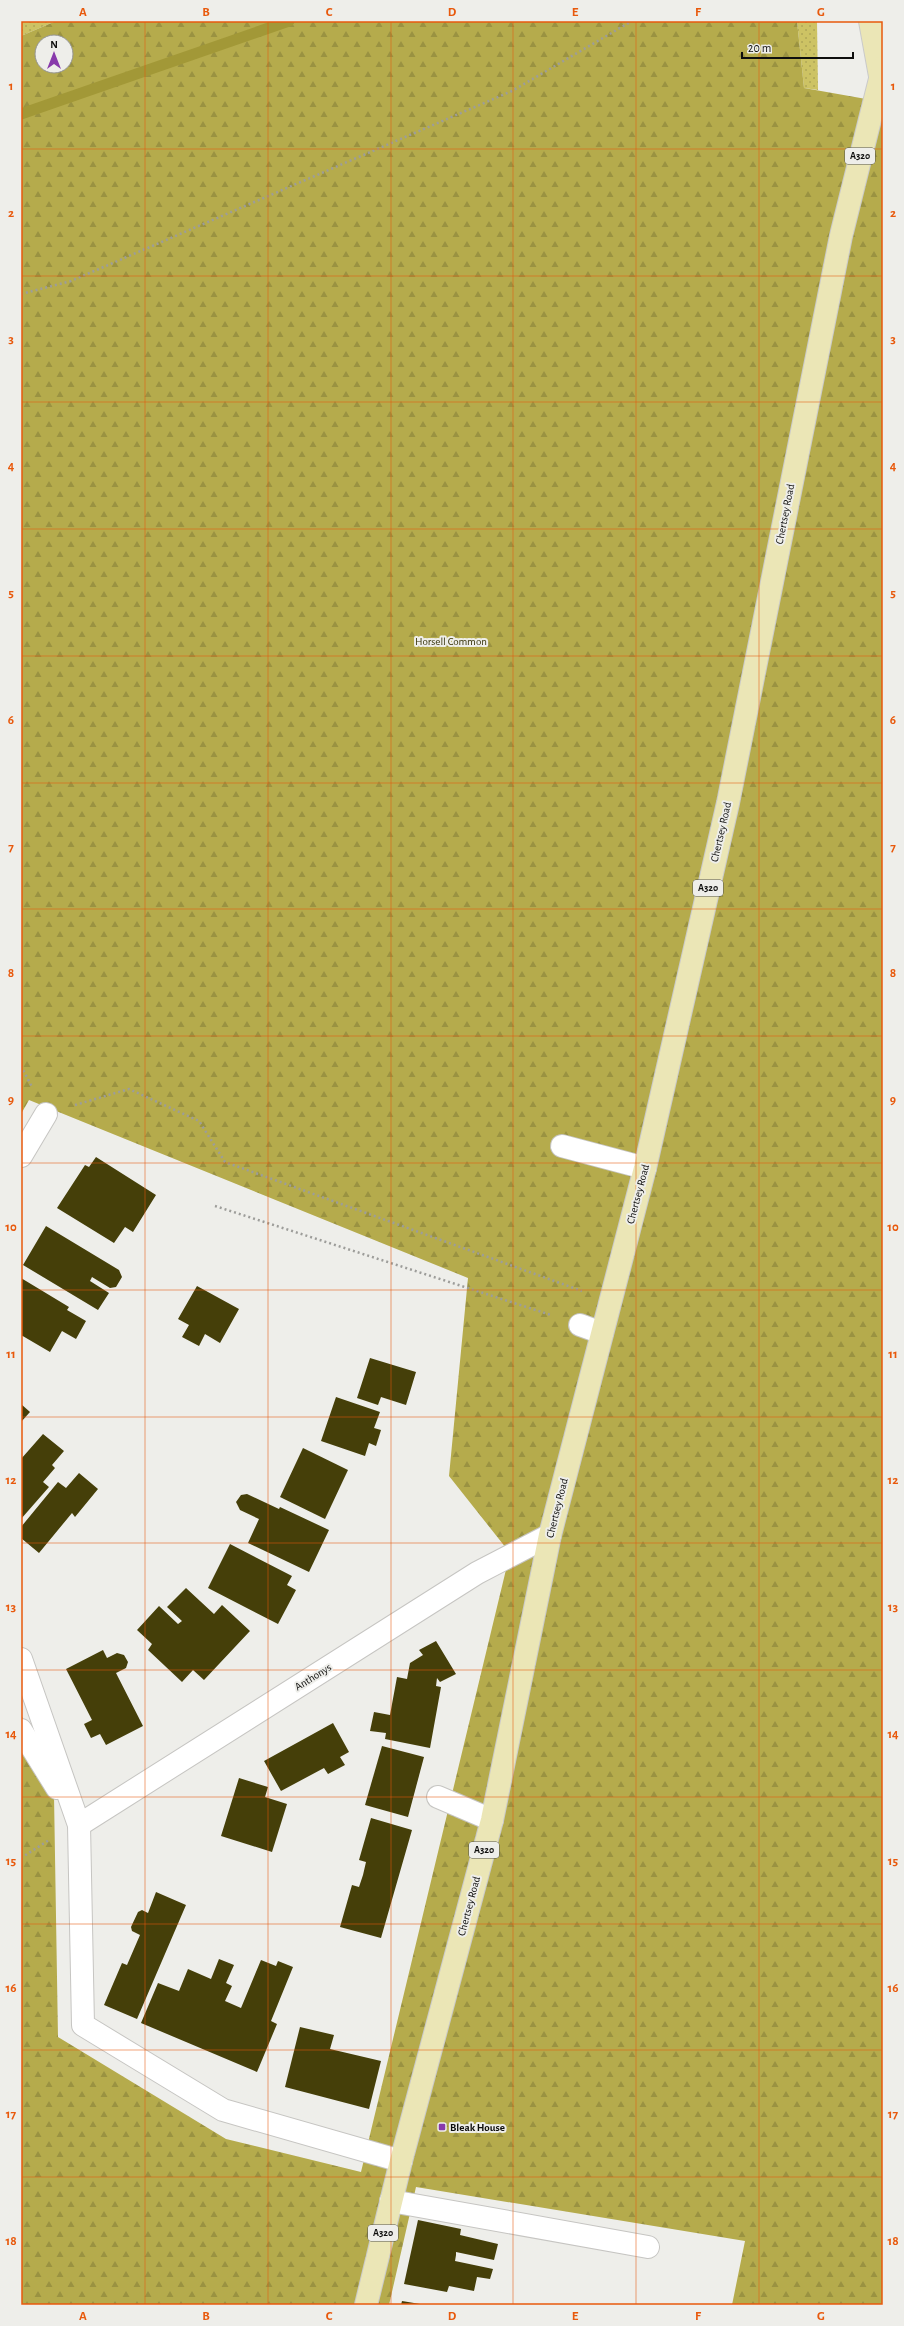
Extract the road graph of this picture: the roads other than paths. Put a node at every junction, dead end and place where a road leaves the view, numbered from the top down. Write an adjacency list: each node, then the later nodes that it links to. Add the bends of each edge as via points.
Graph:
1 (870, 21): 2 (main road, Chertsey Road / A320)
2 (881, 72): 6 (main road, Chertsey Road / A320, via 841,236 728,802)
3 (46, 1114): 5 (street)
4 (562, 1146): 6 (street)
5 (21, 1156)
6 (645, 1168): 8 (main road, Chertsey Road / A320)
7 (580, 1324): 8 (street)
8 (602, 1333): 9 (main road, Chertsey Road / A320)
9 (550, 1535): 13 (main road, Chertsey Road / A320); 14 (street, Anthonys, via 477,1574)
10 (21, 1659): 14 (street)
11 (21, 1730): 14 (street)
12 (438, 1797): 13 (street)
13 (492, 1820): 15 (main road, Chertsey Road / A320)
14 (79, 1825): 15 (street, via 83,2025 223,2110)
15 (401, 2161): 16 (main road, Chertsey Road / A320)
16 (391, 2201): 17 (street); 18 (main road, Chertsey Road / A320)
17 (648, 2247)
18 (366, 2305)

